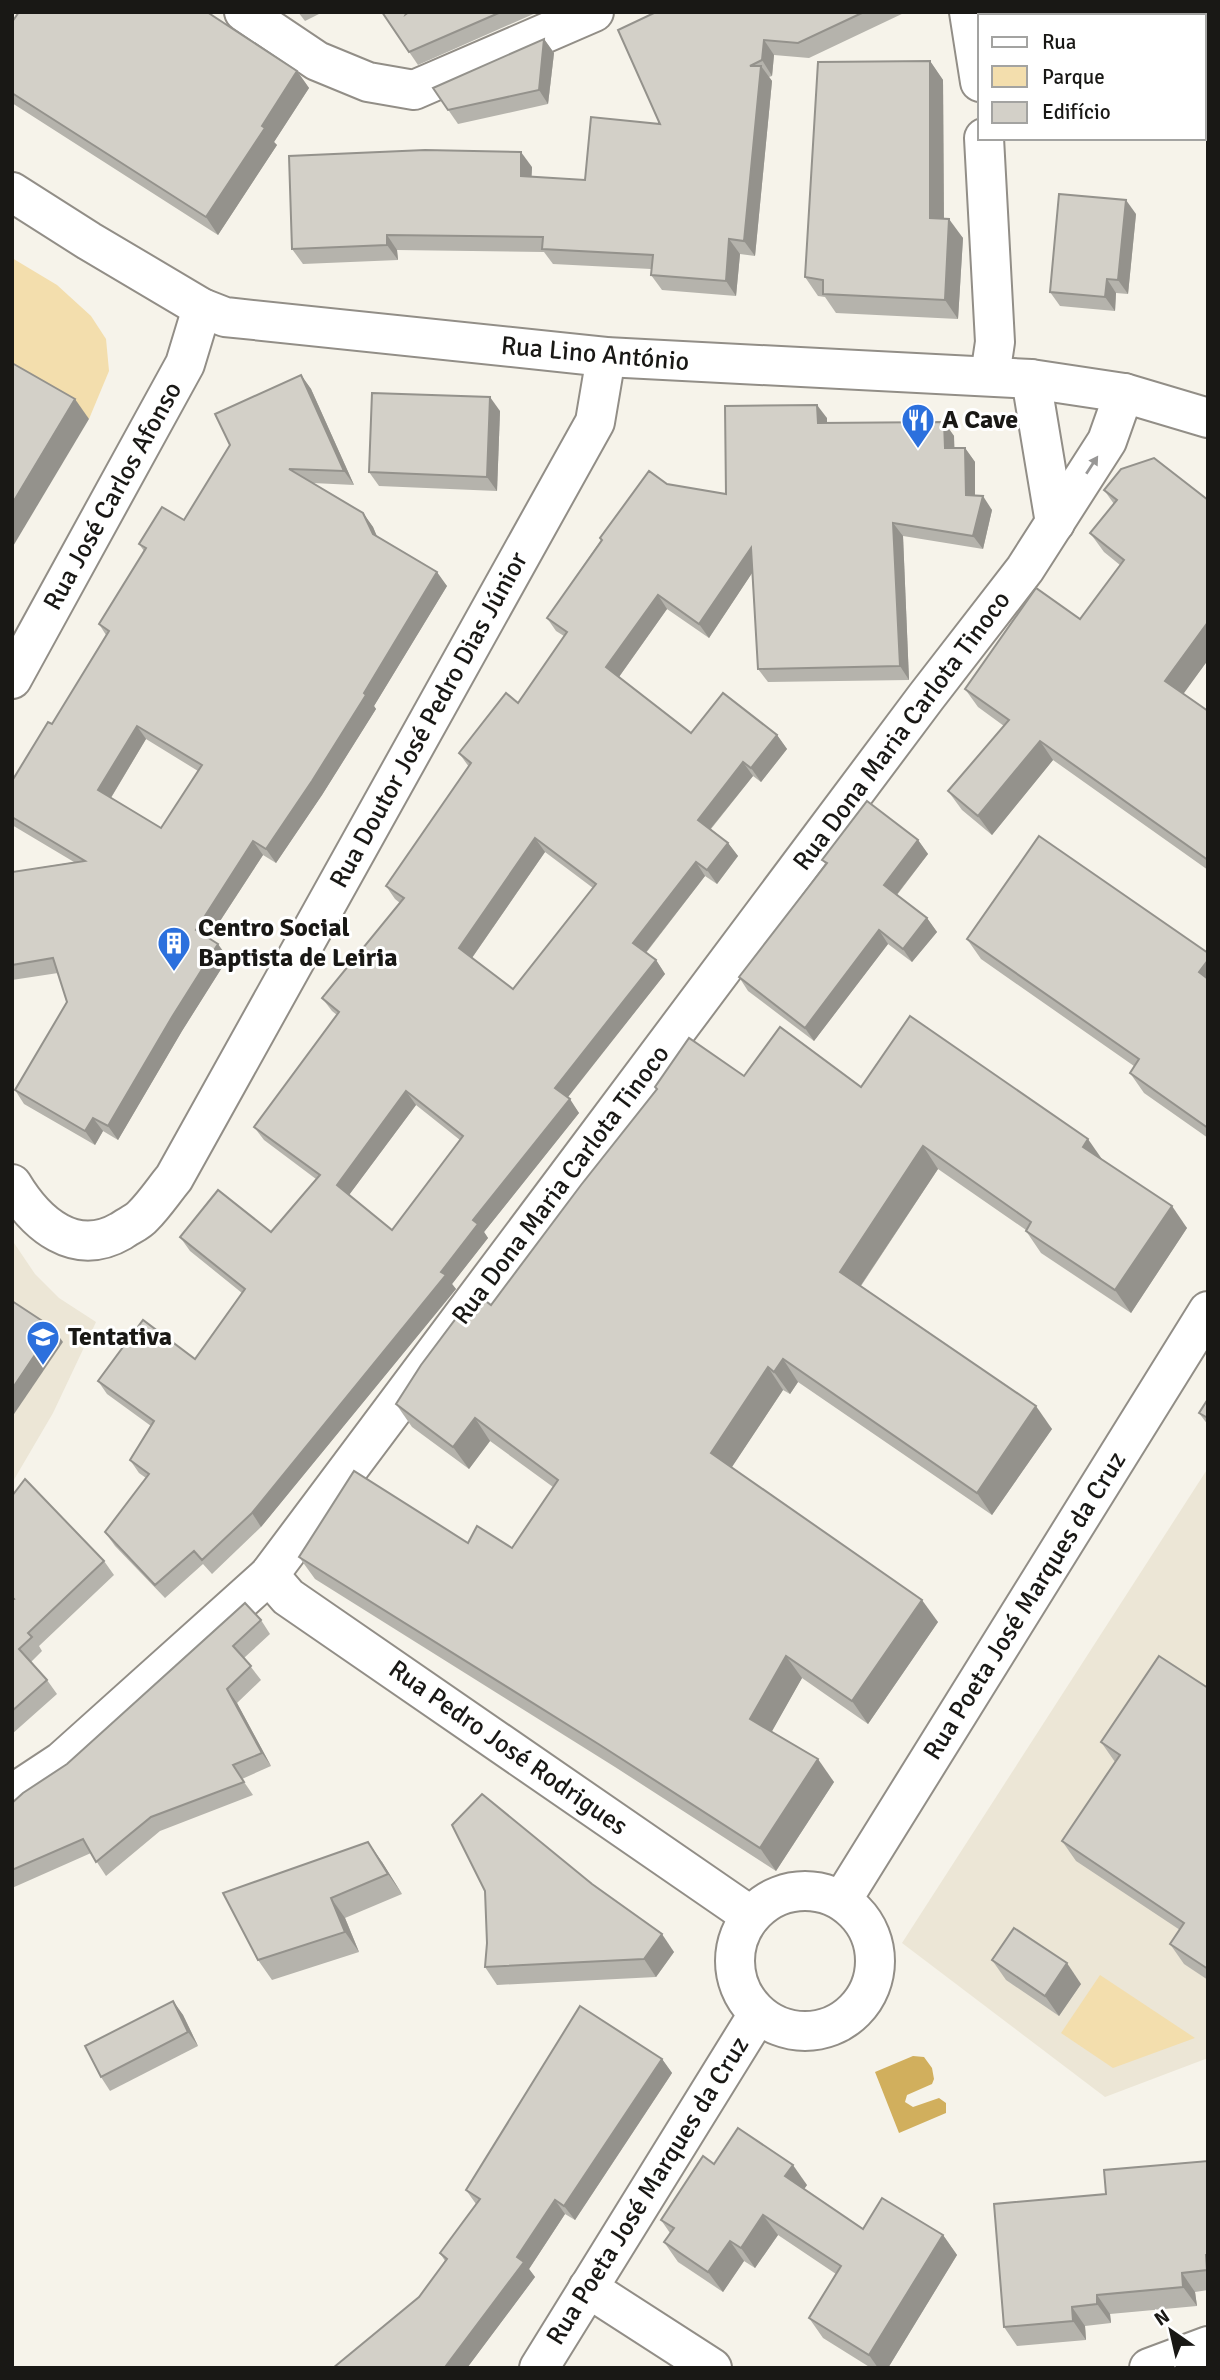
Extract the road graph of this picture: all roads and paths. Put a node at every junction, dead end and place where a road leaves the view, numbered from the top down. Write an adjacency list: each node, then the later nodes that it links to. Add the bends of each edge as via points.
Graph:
1 (244, 12): 2 (street, via 317,61 368,82 414,90)
2 (594, 12)
3 (970, 12): 4 (street)
4 (978, 68)
5 (984, 140): 9 (street, via 995,342)
6 (12, 192): 7 (street, Rua Lino António)
7 (202, 308): 8 (street, Rua Lino António, via 258,322); 14 (street, Rua José Carlos Afonso, via 185,364)
8 (606, 357): 9 (street, Rua Lino António); 15 (street, Rua Doutor José Pedro Dias Júnior, via 595,422 174,1178 142,1218 106,1240 58,1234 40,1220)
9 (990, 376): 10 (street, Rua Lino António)
10 (1031, 379): 11 (street, Rua Lino António); 13 (street)
11 (1124, 393): 12 (street, Rua Lino António); 13 (street, Rua Dona Maria Carlota Tinoco, one-way to 11, via 1107,440)
12 (1208, 418)
13 (1055, 523): 17 (street, Rua Dona Maria Carlota Tinoco)
14 (12, 679)
15 (12, 1184)
16 (1208, 1311): 19 (street, Rua Poeta José Marques da Cruz)
17 (270, 1575): 18 (street, Rua Dona Maria Carlota Tinoco, via 62,1761); 20 (street, Rua Pedro José Rodrigues, via 288,1597)
18 (12, 1794)
19 (842, 1900): 20 (street, via 803,1890 766,1902); 21 (street, via 860,1915 876,1958 873,1982 862,2002 845,2019 824,2029 790,2029)
20 (751, 1916): 21 (street, via 740,1934 736,1977)
21 (758, 2014): 22 (street, Rua Poeta José Marques da Cruz)
22 (588, 2288): 24 (street, Rua Poeta José Marques da Cruz); 25 (street)
23 (1208, 2346): 26 (street)
24 (539, 2368)
25 (712, 2368)
26 (1149, 2368)

